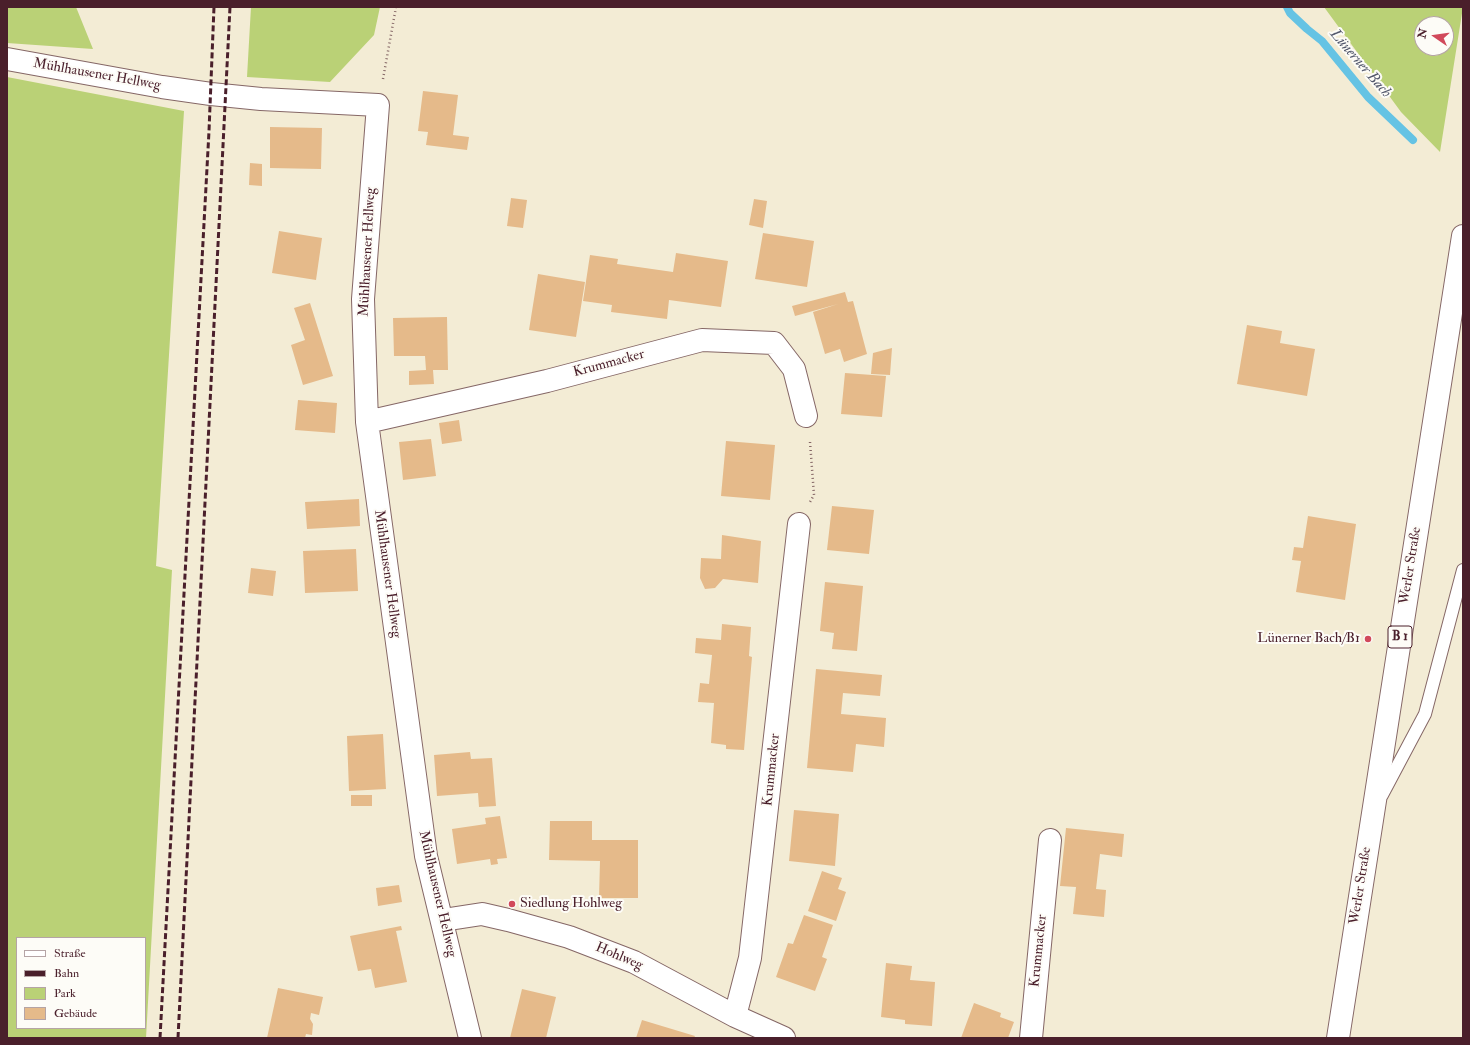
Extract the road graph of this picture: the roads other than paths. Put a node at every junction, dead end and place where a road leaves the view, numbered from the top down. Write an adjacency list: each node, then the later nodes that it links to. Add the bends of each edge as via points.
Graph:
1 (7, 59): 4 (street, Mühlhausener Hellweg, via 211,94 378,105 362,299)
2 (1463, 236): 7 (street, Werler Straße / B 1)
3 (806, 416): 4 (street, Krummacker, via 794,369 774,344 702,340 547,381)
4 (367, 422): 9 (street, Mühlhausener Hellweg, via 426,856)
5 (799, 524): 10 (street, Krummacker, via 750,958)
6 (1463, 570): 7 (lane, via 1424,714)
7 (1372, 814): 14 (street, Werler Straße / B 1)
8 (1050, 840): 13 (street, Krummacker)
9 (443, 920): 10 (street, Hohlweg, via 482,914 569,936 634,962); 11 (street, Mühlhausener Hellweg)
10 (735, 1016): 12 (street, Hohlweg)
11 (470, 1038)
12 (784, 1038)
13 (1031, 1038)
14 (1338, 1038)

